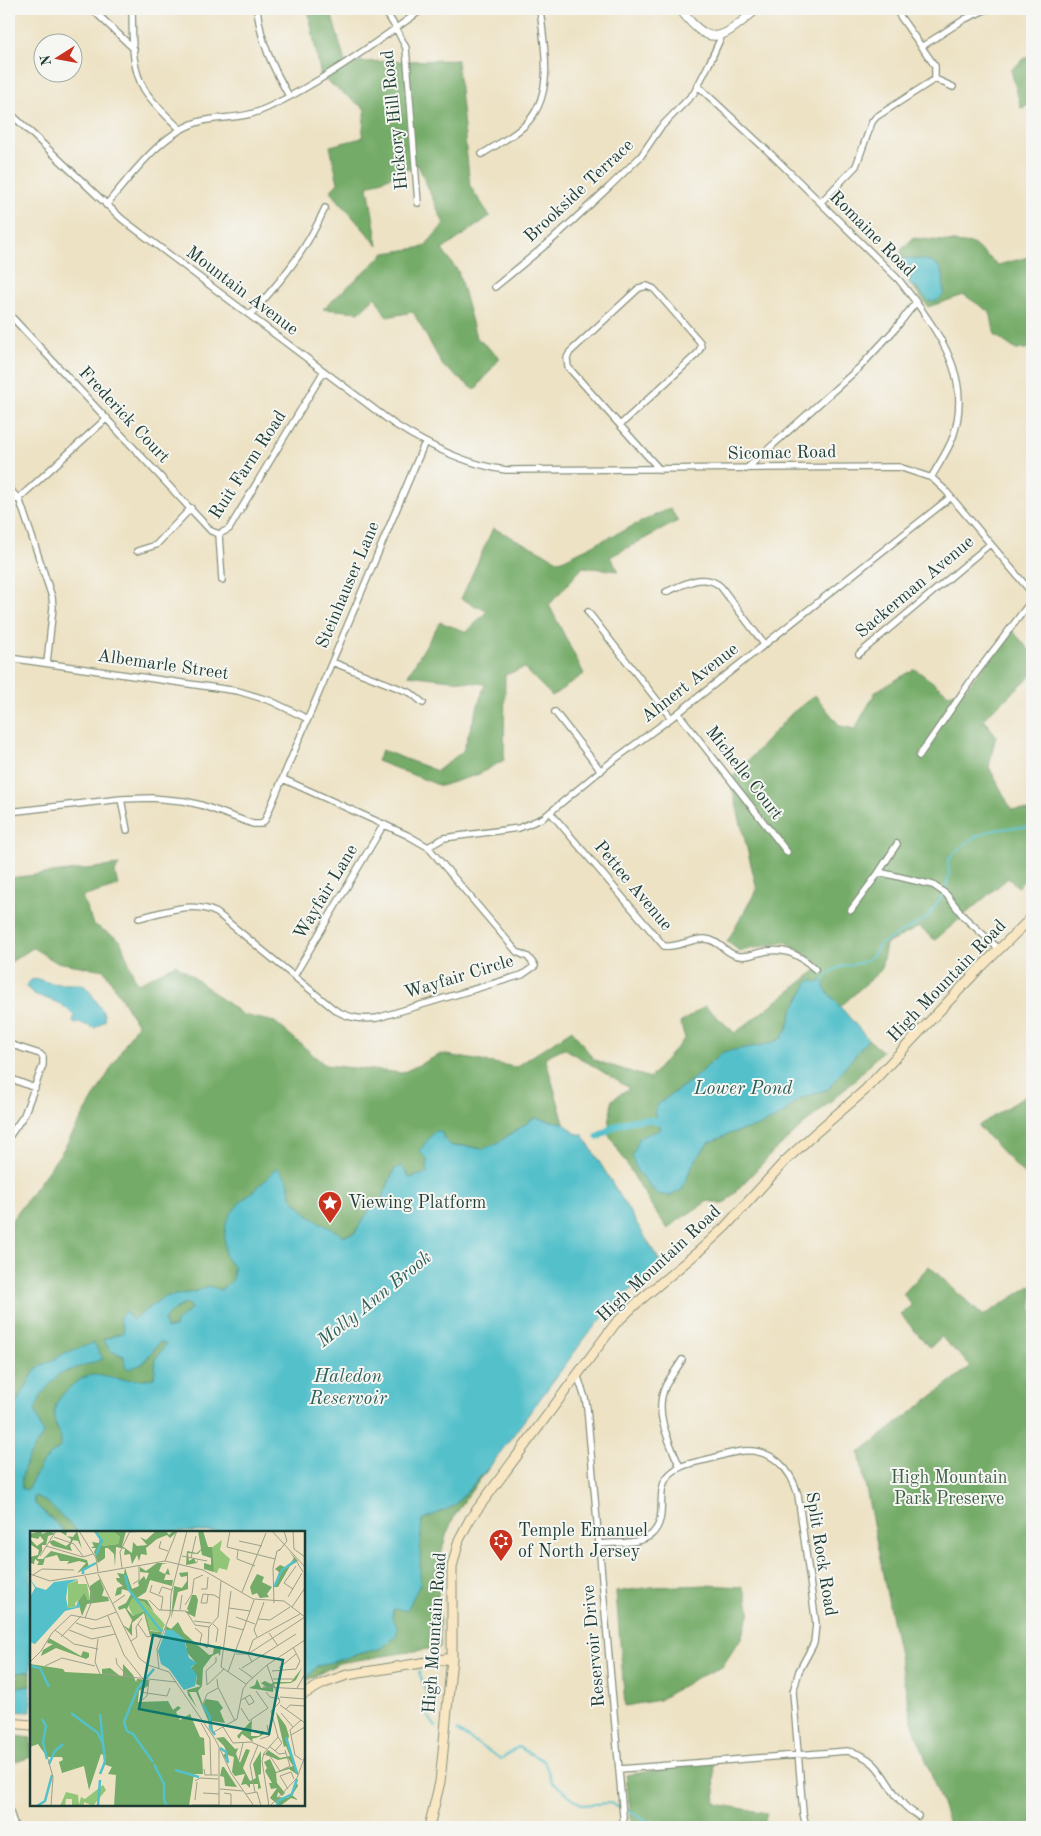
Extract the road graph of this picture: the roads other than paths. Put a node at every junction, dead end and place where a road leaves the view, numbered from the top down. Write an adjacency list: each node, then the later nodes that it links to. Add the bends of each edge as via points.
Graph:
1 (92, 9): 14 (street)
2 (132, 9): 14 (street)
3 (256, 9): 18 (street, via 266,53)
4 (384, 9): 11 (street, Hickory Hill Road)
5 (423, 9): 11 (street)
6 (540, 9): 21 (street, via 546,79 537,109 519,131)
7 (680, 9): 12 (street, via 701,32 711,36)
8 (757, 9): 12 (street)
9 (894, 9): 13 (street)
10 (987, 9): 13 (street)
11 (396, 28): 18 (street, via 342,67); 23 (street, Hickory Hill Road, via 406,48)
12 (722, 35): 16 (street, Brookside Terrace)
13 (921, 47): 15 (street, via 935,66)
14 (134, 49): 20 (street, via 136,69 144,89)
15 (935, 79): 17 (street); 22 (street, via 876,117 856,166)
16 (698, 86): 22 (street, Romaine Road); 26 (street, Brookside Terrace, via 660,128 634,164)
17 (953, 87)
18 (289, 96): 20 (street, via 258,112 231,119 202,121)
19 (9, 112): 24 (street, Mountain Avenue)
20 (180, 130): 24 (street, via 162,143)
21 (482, 154)
22 (821, 202): 27 (street, Romaine Road, via 899,280)
23 (418, 203)
24 (106, 205): 29 (street, Mountain Avenue)
25 (325, 208): 29 (street, via 294,264)
26 (495, 287)
27 (916, 302): 35 (street, Romaine Road, via 860,367); 37 (street, via 950,356 958,391 953,437)
28 (9, 314): 31 (street, Frederick Court)
29 (250, 315): 30 (street, Mountain Avenue)
30 (324, 372): 33 (street, Mountain Avenue, via 394,424); 43 (street, Ruit Farm Road, via 229,529)
31 (106, 418): 40 (street); 42 (street, Frederick Court)
32 (620, 425): 32 (street, via 701,347 654,289 647,286 639,288 567,358 568,367); 36 (street)
33 (425, 442): 34 (street, Mountain Avenue); 54 (street, Steinhauser Lane)
34 (478, 464): 36 (street, Sicomac Road, via 512,470)
35 (746, 469): 36 (street, Sicomac Road); 37 (street, Sicomac Road, via 899,467)
36 (660, 470)
37 (931, 478): 39 (street, Sicomac Road)
38 (9, 488): 40 (street)
39 (951, 497): 44 (street, Sicomac Road); 51 (street, Ahnert Avenue)
40 (18, 499): 41 (street); 55 (street, via 52,597)
41 (9, 500)
42 (191, 508): 43 (street, Frederick Court, via 211,531); 45 (street, via 156,545)
43 (219, 534): 46 (street, Ruit Farm Road)
44 (990, 544): 48 (street, Sicomac Road); 52 (street, Sackerman Avenue)
45 (137, 551)
46 (222, 580)
47 (666, 592): 51 (street, via 700,580 714,582)
48 (1032, 593)
49 (1032, 600): 61 (street)
50 (588, 612): 59 (street)
51 (764, 644): 58 (street, Ahnert Avenue)
52 (859, 654)
53 (9, 658): 55 (street, Albemarle Street)
54 (332, 662): 56 (street, via 411,693); 60 (street, Steinhauser Lane)
55 (47, 663): 60 (street, Albemarle Street, via 238,691 271,701)
56 (423, 702)
57 (555, 712): 62 (street)
58 (678, 713): 59 (street, Ahnert Avenue); 71 (street, Michelle Court)
59 (671, 718): 62 (street, Ahnert Avenue)
60 (308, 720): 63 (street, Steinhauser Lane)
61 (919, 756)
62 (601, 771): 66 (street, Ahnert Avenue)
63 (283, 779): 64 (street, Steinhauser Lane, via 265,820 257,825 184,801); 67 (street, Wayfair Circle)
64 (121, 799): 65 (street); 68 (street)
65 (9, 812)
66 (550, 812): 70 (street, Ahnert Avenue, via 519,828 444,838); 77 (street, Pettee Avenue, via 664,946 707,939 717,941 734,955 784,950)
67 (384, 824): 70 (street, Wayfair Circle); 78 (street, Wayfair Lane)
68 (127, 830)
69 (897, 844): 72 (street)
70 (428, 847): 78 (street, Wayfair Circle, via 517,952 528,957 535,966 522,975 369,1019 343,1014)
71 (787, 852)
72 (877, 874): 73 (street); 76 (street, via 933,885)
73 (851, 910)
74 (1032, 917): 76 (main road, High Mountain Road)
75 (139, 918): 78 (street, Wayfair Circle, via 184,907 209,909)
76 (999, 949): 84 (main road, High Mountain Road, via 864,1091 785,1161 699,1251 620,1319)
77 (815, 969)
78 (294, 976)
79 (9, 1044): 81 (street, via 40,1054 43,1058)
80 (9, 1078): 81 (street)
81 (35, 1088): 82 (street, via 24,1115)
82 (9, 1137)
83 (682, 1360): 85 (street, via 665,1387 661,1407 662,1420)
84 (577, 1374): 86 (street, Reservoir Drive, via 586,1398); 87 (main road, High Mountain Road, via 470,1519 459,1540 451,1578)
85 (680, 1467): 86 (street, via 665,1482 661,1519 652,1534 642,1540); 91 (street, Split Rock Road, via 738,1452 753,1452 778,1462 795,1484 816,1624 814,1643 794,1685)
86 (600, 1544): 92 (street, Reservoir Drive)
87 (452, 1658): 88 (main road, via 346,1675); 96 (main road, High Mountain Road, via 440,1782)
88 (305, 1693)
89 (9, 1723): 90 (main road)
90 (30, 1725)
91 (798, 1755): 92 (street); 94 (street, via 847,1751 866,1758 881,1771 905,1806); 98 (street, Split Rock Road)
92 (620, 1769): 97 (street, Reservoir Drive)
93 (9, 1809): 95 (street)
94 (918, 1816)
95 (15, 1827)
96 (429, 1827)
97 (624, 1827)
98 (806, 1827)

